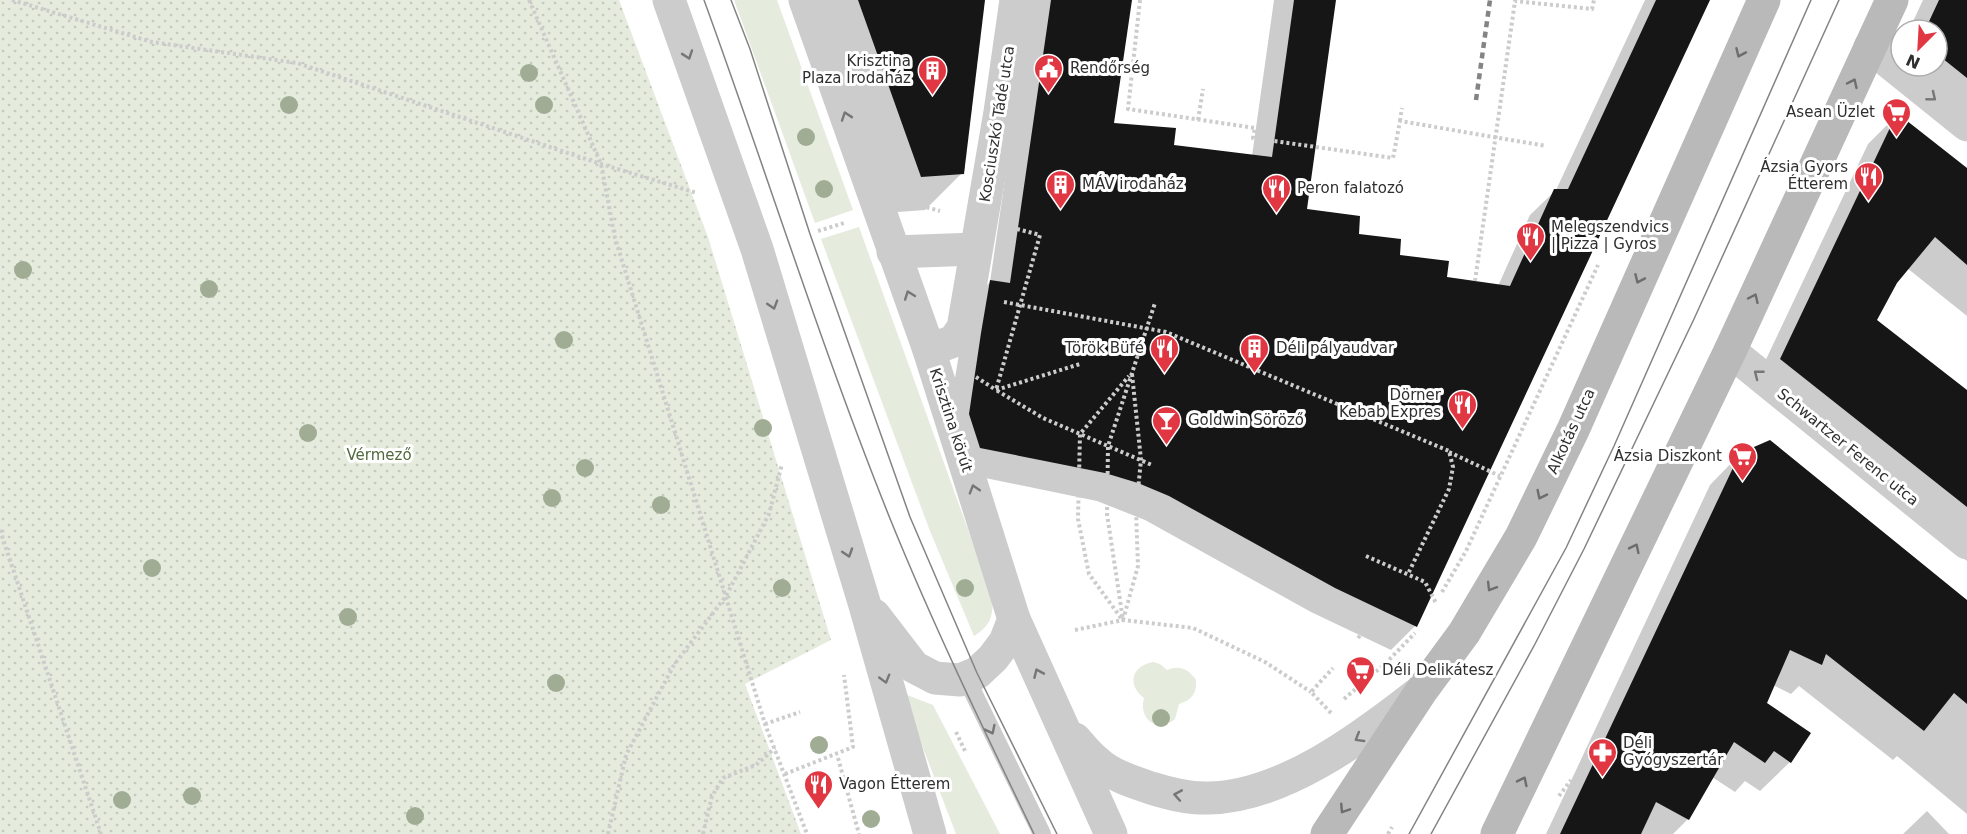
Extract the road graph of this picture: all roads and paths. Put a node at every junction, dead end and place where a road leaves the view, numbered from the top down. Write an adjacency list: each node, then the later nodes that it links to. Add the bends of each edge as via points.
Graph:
1 (12, 0): 19 (path, via 152,42 297,63)
2 (529, 0): 19 (path)
3 (669, 0): 48 (street, one-way to 48, via 757,249)
4 (805, 0): 25 (street, Krisztina körút, one-way to 4)
5 (1016, 0): 24 (street, Kosciuszkó Tádé utca)
6 (1140, 0): 14 (path, via 1128,110)
7 (1593, 0): 10 (path, via 1592,9)
8 (1764, 0): 59 (main road, Alkotás utca, one-way to 59, via 1573,430 1521,537 1464,633)
9 (1892, 0): 11 (main road)
10 (1515, 1): 17 (path)
11 (1870, 47): 16 (street, one-way to 16); 32 (main road, one-way to 11)
12 (1203, 89): 14 (path)
13 (1402, 108): 15 (path)
14 (1198, 120): 15 (path, via 1255,128 1253,138 1393,158)
15 (1400, 122): 17 (path)
16 (1967, 125)
17 (1496, 136): 18 (path); 27 (path)
18 (1546, 146)
19 (601, 164): 20 (path); 47 (path, via 615,238)
20 (706, 196)
21 (847, 222): 22 (path)
22 (818, 231)
23 (1040, 235): 30 (path)
24 (976, 249): 25 (street); 28 (street, Kosciuszkó Tádé utca)
25 (893, 252): 31 (street, Krisztina körút, one-way to 25)
26 (1598, 265): 42 (path)
27 (1475, 281)
28 (969, 296): 30 (path); 31 (street, Kosciuszkó Tádé utca, via 963,328 954,341)
29 (1155, 303): 34 (path)
30 (1020, 305): 35 (path); 38 (path, via 1166,332)
31 (929, 350): 51 (street, Krisztina körút, one-way to 31)
32 (1730, 351): 44 (street, Schwartzer Ferenc utca, one-way to 32); 79 (main road, one-way to 32)
33 (1080, 364): 35 (path)
34 (1132, 374): 36 (path); 37 (path); 39 (path)
35 (996, 390): 36 (path)
36 (1080, 434): 37 (path); 52 (path, via 1078,519 1089,574)
37 (1108, 446): 39 (path); 52 (path, via 1107,514)
38 (1449, 451): 42 (path); 46 (path, via 1453,467 1449,489)
39 (1141, 460): 41 (path); 52 (path, via 1136,510 1138,566)
40 (782, 463): 47 (path, via 769,514)
41 (1152, 465)
42 (1500, 476): 49 (path, via 1466,551)
43 (0, 530): 70 (path)
44 (1967, 543)
45 (1366, 556): 46 (path)
46 (1408, 574): 49 (path, via 1425,582)
47 (726, 596): 62 (path); 71 (path, via 674,665 626,755)
48 (864, 602): 58 (street, via 914,667 935,678); 69 (street, one-way to 69)
49 (1436, 603): 50 (path)
50 (1430, 611)
51 (1014, 619): 58 (street, via 993,658); 63 (street, Krisztina körút, one-way to 51)
52 (1123, 620): 55 (path); 60 (path, via 1193,628 1265,662)
53 (1370, 624): 56 (path)
54 (1420, 628): 60 (path, via 1330,711)
55 (1075, 630)
56 (1358, 638)
57 (1332, 668): 60 (path)
58 (966, 678): 75 (lane, one-way to 75)
59 (1422, 690): 63 (street, one-way to 63, via 1369,732 1310,767 1256,791 1210,799 1176,796 1134,782 1098,764); 77 (main road, Alkotás utca, one-way to 77)
60 (1311, 692)
61 (800, 712): 62 (path)
62 (765, 724): 65 (path)
63 (1062, 726): 76 (street, Krisztina körút)
64 (854, 747): 67 (path)
65 (775, 748): 67 (path); 72 (path, via 756,765 723,778 712,796)
66 (838, 758): 74 (path)
67 (785, 774): 73 (path)
68 (1392, 827): 78 (path)
69 (930, 833)
70 (101, 834)
71 (608, 834)
72 (703, 834)
73 (807, 834)
74 (859, 834)
75 (1042, 834)
76 (1112, 834)
77 (1327, 834)
78 (1388, 834)
79 (1497, 834)

